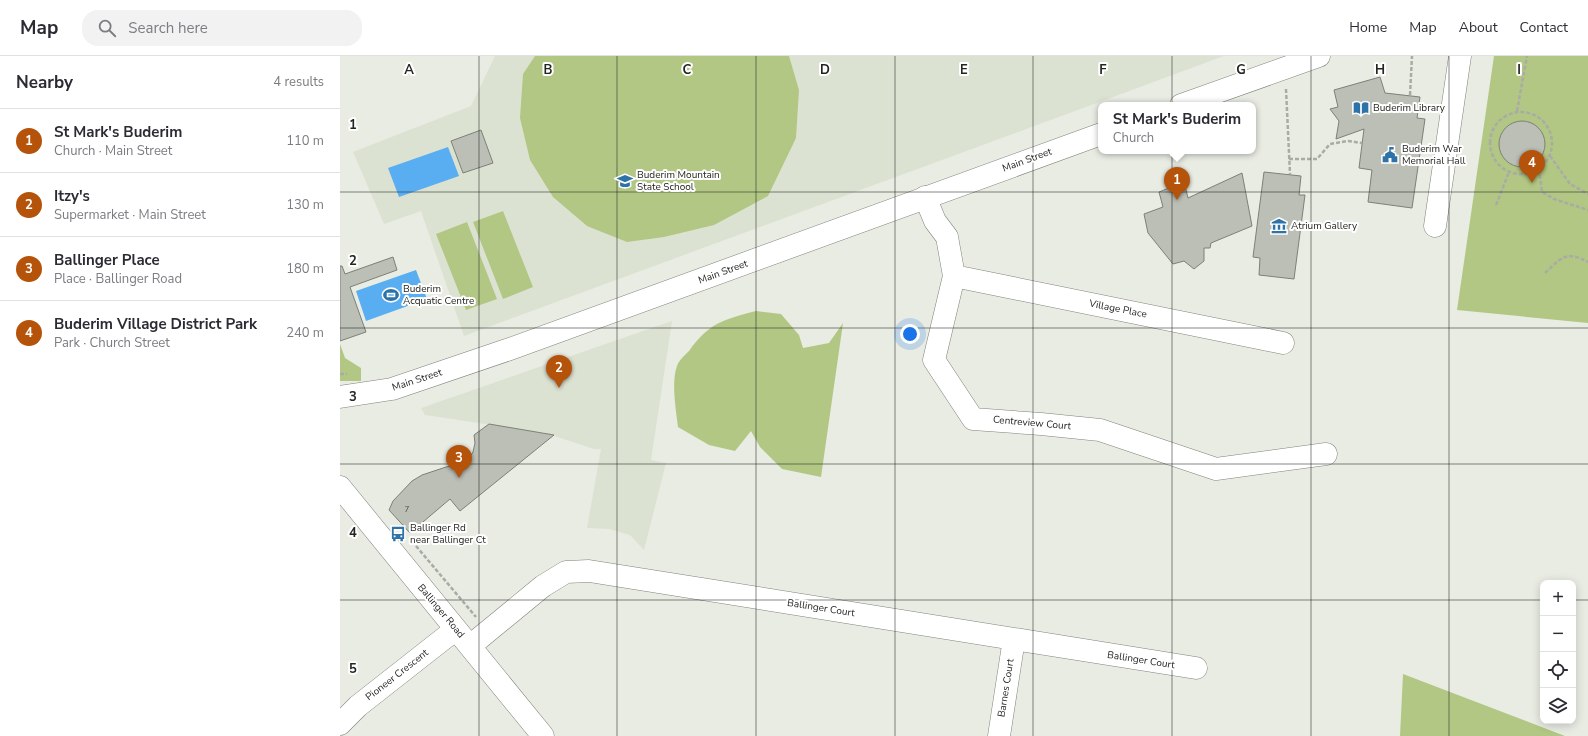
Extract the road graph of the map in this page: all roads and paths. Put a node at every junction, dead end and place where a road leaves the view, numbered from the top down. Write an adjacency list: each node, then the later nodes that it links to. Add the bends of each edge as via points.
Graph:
1 (1319, 56): 7 (street)
2 (1412, 56): 6 (path)
3 (1460, 56): 20 (street)
4 (1527, 56): 8 (path)
5 (1286, 89): 12 (path)
6 (1410, 95)
7 (1189, 102)
8 (1517, 111): 11 (path, via 1538,115 1546,122 1553,142); 14 (path, via 1499,120 1490,139 1490,149 1494,158)
9 (1098, 135): 17 (street, Main Street)
10 (1362, 143): 12 (path, via 1330,144 1317,159)
11 (1550, 156): 13 (path); 16 (path, via 1570,184)
12 (1288, 159): 15 (path)
13 (1539, 169): 14 (path, via 1530,173); 19 (path, via 1542,192 1554,199)
14 (1509, 172): 18 (path)
15 (1290, 174)
16 (1588, 194)
17 (925, 197): 23 (street, Centreview Court, via 935,221 948,237); 25 (street, Main Street, via 507,350 392,389)
18 (1496, 205)
19 (1588, 210)
20 (1435, 226)
21 (1588, 262): 22 (path, via 1576,256 1566,256)
22 (1544, 273)
23 (954, 276): 24 (street, Village Place); 26 (street, Centreview Court, via 934,360 972,418 1100,430 1216,469)
24 (1283, 343)
25 (340, 397)
26 (1326, 454)
27 (340, 486): 30 (street, Ballinger Road)
28 (416, 546): 29 (path)
29 (476, 618)
30 (456, 629): 32 (street, Ballinger Road); 34 (street, Pioneer Crescent, via 358,706)
31 (1014, 639): 32 (street, Ballinger Court, via 588,571 566,572 543,586); 33 (street, Ballinger Court); 36 (street, Barnes Court)
32 (470, 646): 35 (street, Ballinger Road)
33 (1196, 668)
34 (340, 724)
35 (543, 736)
36 (999, 736)

